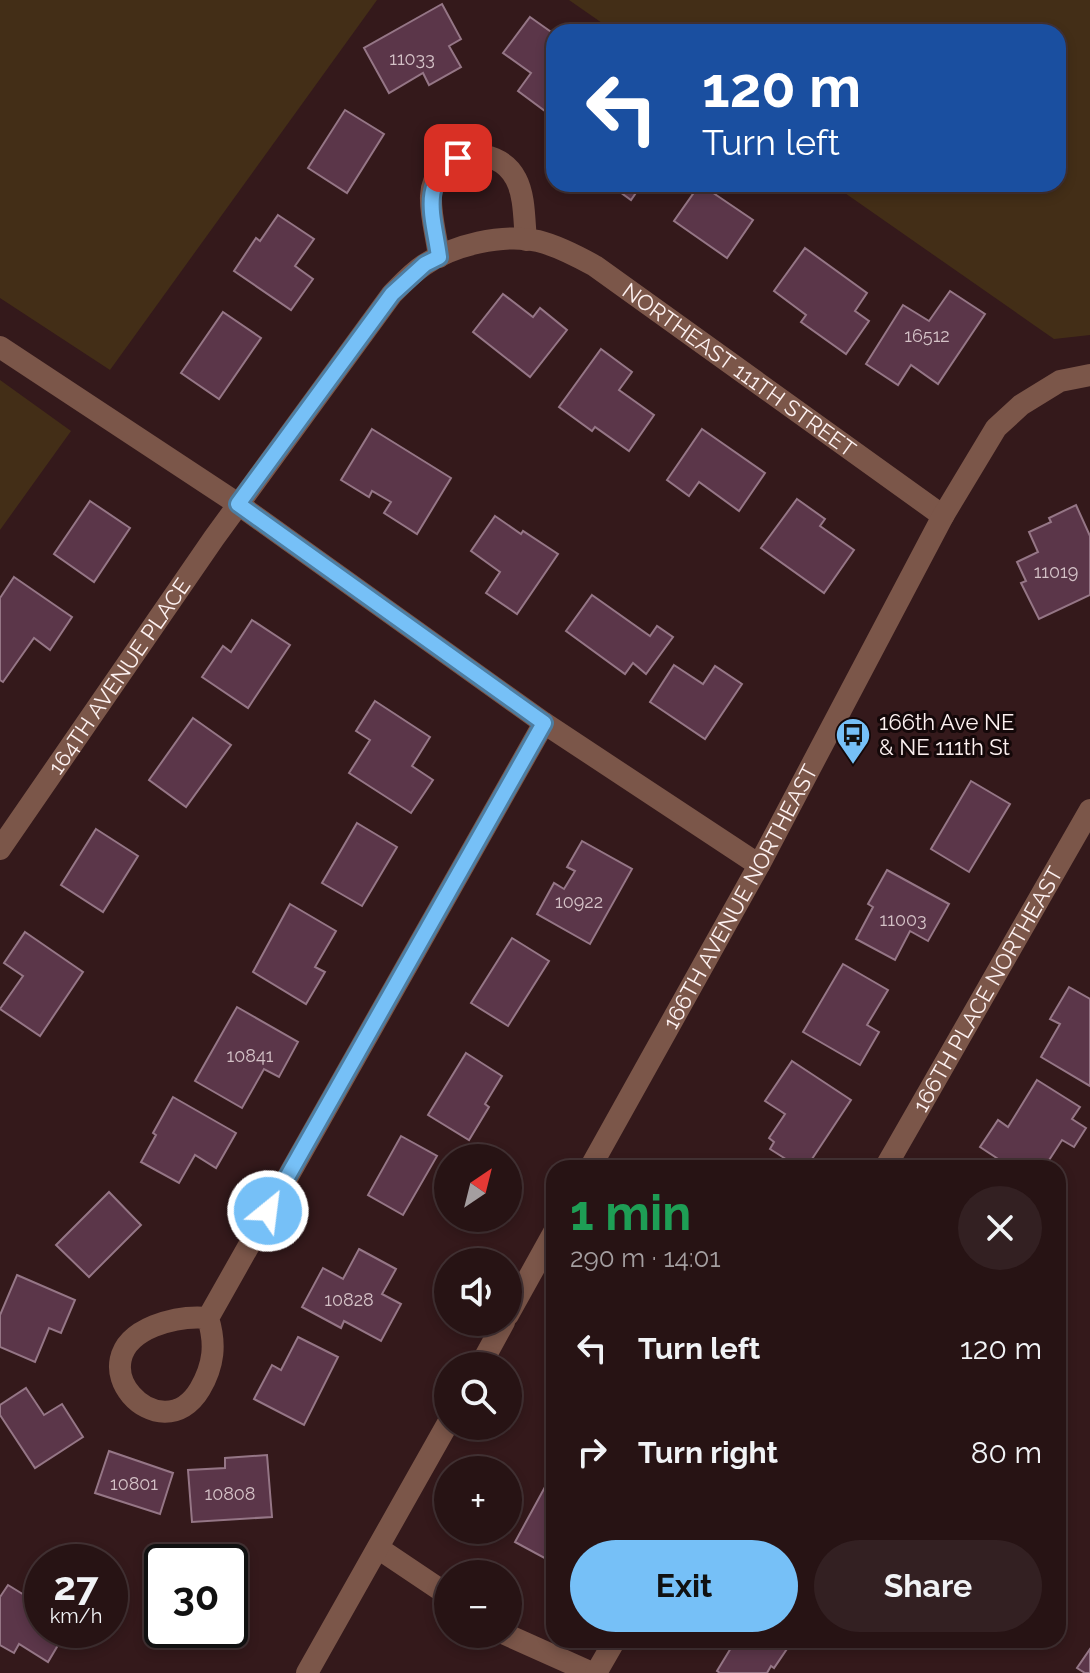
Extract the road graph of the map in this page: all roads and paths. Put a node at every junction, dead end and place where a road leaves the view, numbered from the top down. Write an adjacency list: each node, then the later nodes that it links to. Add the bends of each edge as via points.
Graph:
1 (526, 240): 2 (street, NORTHEAST 111TH STREET, via 477,243); 2 (street, via 516,178 496,159 470,154 447,164 433,184); 6 (street, NORTHEAST 111TH STREET, via 595,266)
2 (439, 257): 5 (street, 164TH AVENUE PLACE, via 392,294)
3 (0, 347): 5 (street)
4 (1090, 375): 6 (street, 166TH AVENUE NORTHEAST, via 1060,381 996,428)
5 (238, 504): 7 (street); 9 (street, 164TH AVENUE PLACE)
6 (943, 516): 10 (street, 166TH AVENUE NORTHEAST)
7 (544, 723): 10 (street); 15 (street)
8 (1090, 810): 12 (street, 166TH PLACE NORTHEAST)
9 (0, 849)
10 (759, 865): 11 (street, 166TH AVENUE NORTHEAST)
11 (594, 1160)
12 (890, 1160)
13 (546, 1246): 14 (street)
14 (522, 1290)
15 (208, 1318): 15 (street, via 166,1321 129,1342 120,1366 134,1401 159,1412 185,1406 195,1397 212,1363)
16 (438, 1440): 17 (street)
17 (378, 1548): 18 (street); 21 (street)
18 (434, 1586)
19 (522, 1641): 22 (street)
20 (610, 1648): 22 (street)
21 (307, 1673)
22 (594, 1673)

